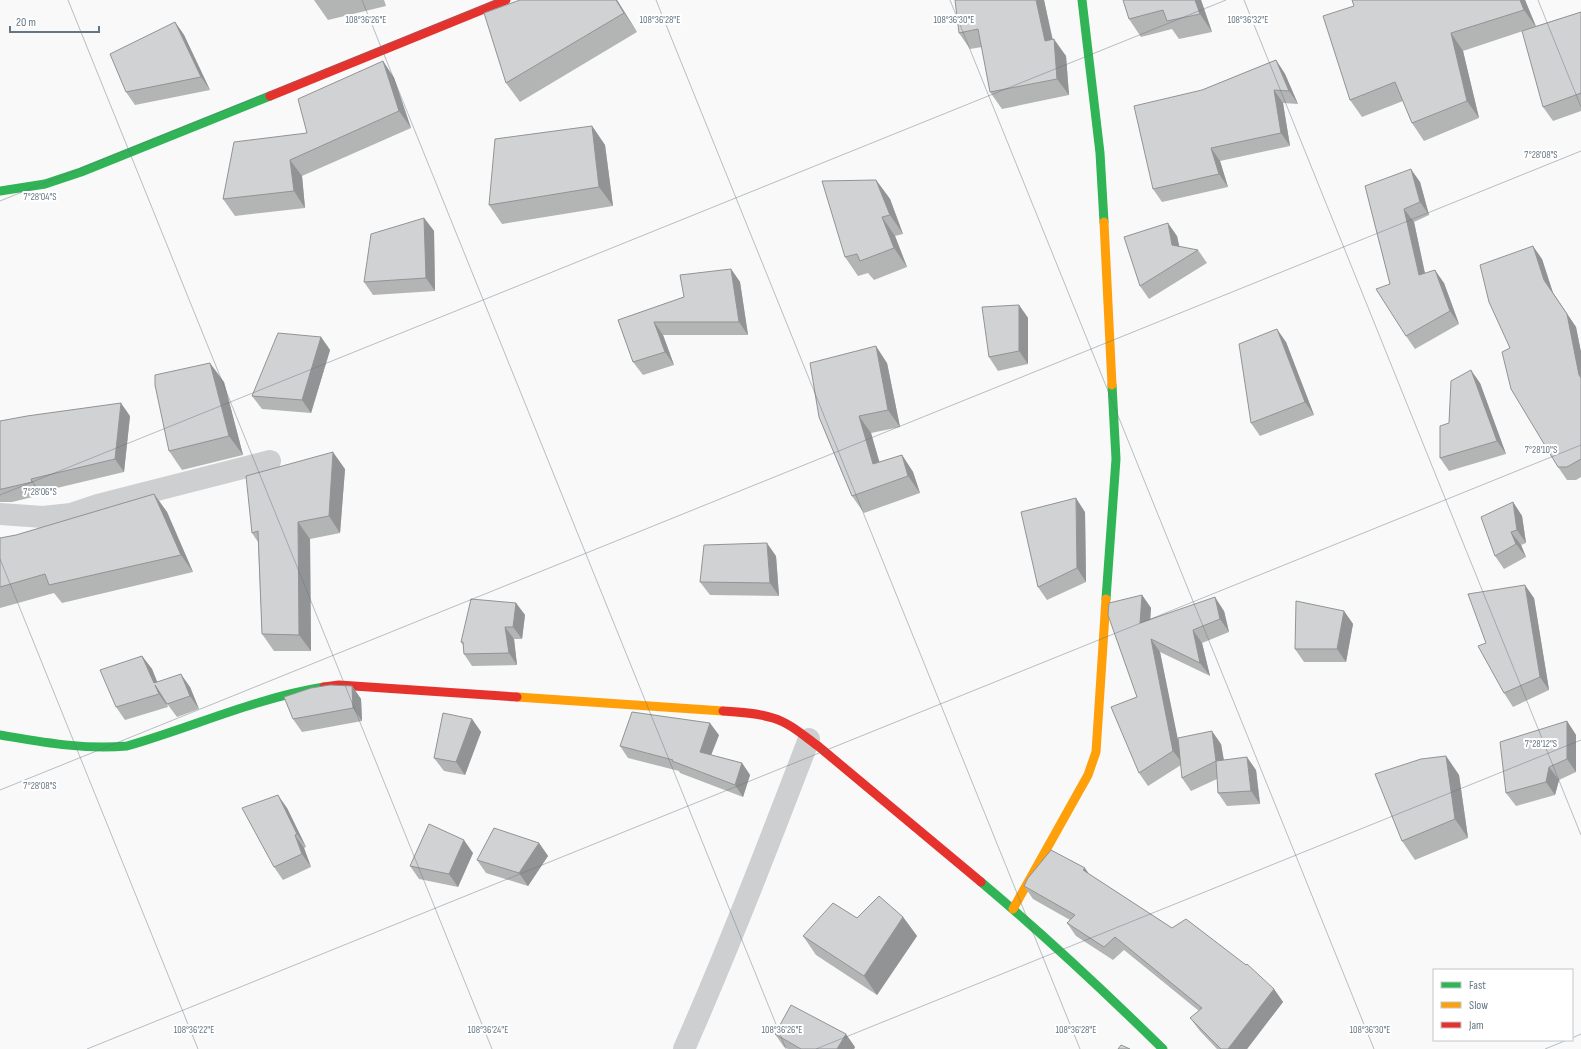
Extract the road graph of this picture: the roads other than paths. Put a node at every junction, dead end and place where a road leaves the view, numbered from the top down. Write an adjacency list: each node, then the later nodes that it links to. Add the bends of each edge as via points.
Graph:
1 (506, 0): 3 (street, via 81,172 45,184)
2 (1082, 0): 8 (street, via 1100,152 1116,459 1096,752 1084,781)
3 (0, 191)
4 (270, 461): 5 (street, via 71,514 43,517)
5 (0, 514)
6 (0, 735): 7 (street, via 85,748 127,746 283,696 339,685 749,713 774,718)
7 (809, 739): 8 (street); 9 (street, via 747,901)
8 (1013, 909): 10 (street)
9 (684, 1049)
10 (1164, 1049)

